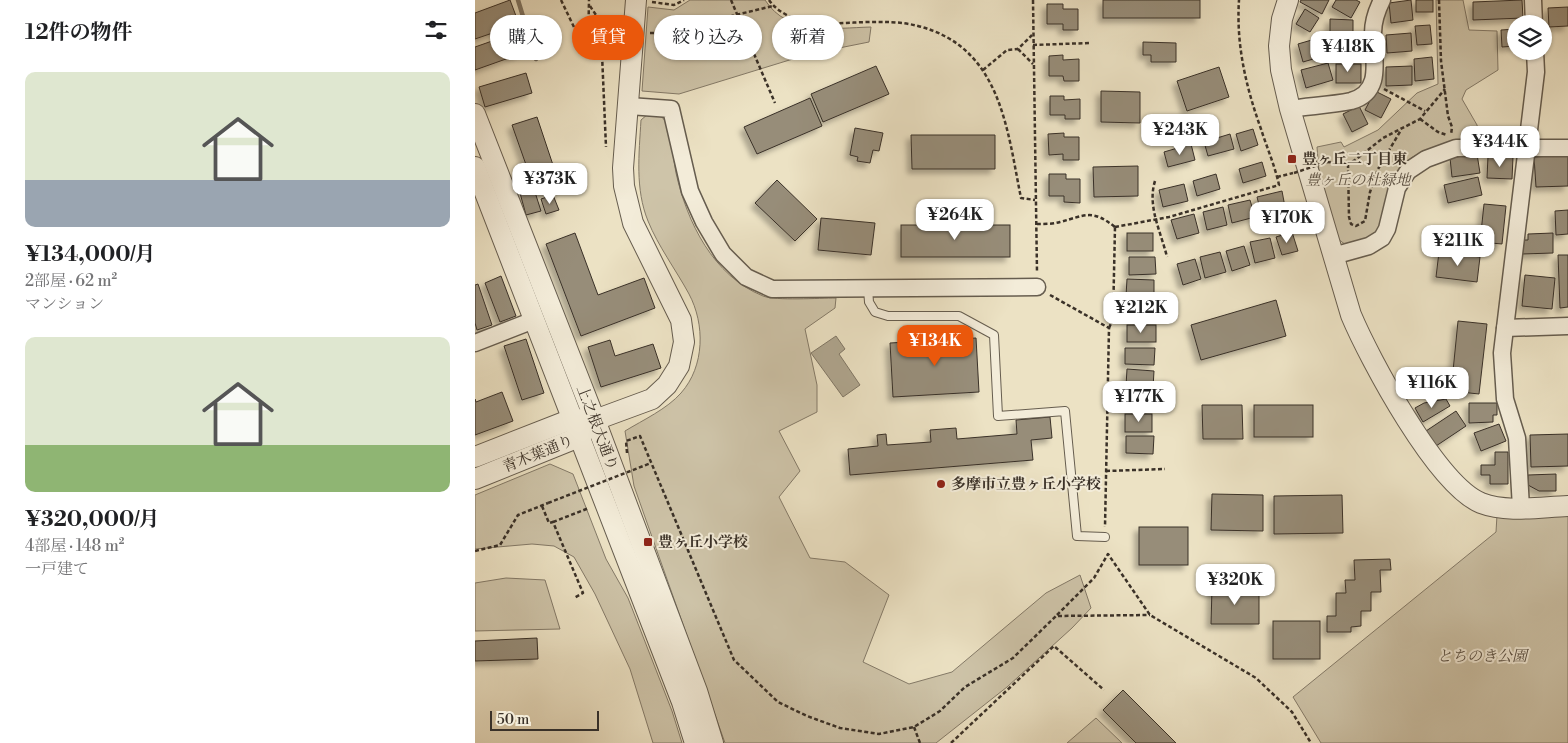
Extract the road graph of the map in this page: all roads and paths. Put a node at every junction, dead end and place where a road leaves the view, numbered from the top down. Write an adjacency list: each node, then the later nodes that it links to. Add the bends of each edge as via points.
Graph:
1 (561, 0): 13 (path, via 584,48 588,48)
2 (589, 0): 13 (path)
3 (684, 0): 12 (path, via 674,5)
4 (731, 0): 15 (path)
5 (769, 0): 14 (path)
6 (1033, 0): 18 (path)
7 (1239, 0): 40 (path, via 1240,54)
8 (1288, 0): 29 (street, via 1279,46)
9 (1382, 0): 25 (street, via 1373,31)
10 (1439, 0): 26 (path, via 1441,61)
11 (1533, 0): 16 (street)
12 (643, 1): 28 (street)
13 (589, 6): 37 (path, via 596,15 601,32)
14 (773, 6): 15 (path); 24 (path, via 803,23 918,25 946,37 969,54)
15 (737, 14): 17 (path, via 719,19 707,30); 27 (path)
16 (1534, 15)
17 (644, 33)
18 (1032, 35): 20 (path); 21 (path)
19 (1089, 43): 20 (path)
20 (1033, 45): 23 (path)
21 (1019, 49): 23 (path); 24 (path, via 1007,50)
22 (1535, 60): 35 (street)
23 (1033, 64): 42 (path)
24 (983, 70): 42 (path, via 1002,106 1021,198)
25 (1374, 84): 29 (street, via 1353,100); 30 (path)
26 (1446, 88): 30 (path); 34 (path)
27 (775, 103)
28 (629, 106): 49 (street, via 671,109 690,191 723,254 746,277 772,289); 55 (street, via 623,168 627,205 681,320 684,342 679,366 667,386 652,399)
29 (1290, 109): 46 (street)
30 (1425, 111): 32 (path)
31 (475, 114): 55 (street, 上之根大通り)
32 (1420, 119): 33 (path); 34 (path)
33 (1401, 130): 38 (path, via 1383,138); 38 (path, via 1378,169 1369,192 1365,221 1357,226 1351,224 1349,217)
34 (1454, 142): 35 (street); 46 (street, via 1408,170 1397,188 1382,238 1369,246)
35 (1527, 148): 36 (street); 53 (street)
36 (1568, 148)
37 (606, 149)
38 (1348, 164): 40 (path, bridge, via 1327,162)
39 (475, 166): 50 (street, 上之根大通り)
40 (1277, 177): 43 (path, via 1279,185)
41 (1155, 181): 43 (path, via 1152,208)
42 (1035, 200): 44 (path)
43 (1156, 218): 45 (path); 47 (path)
44 (1037, 224): 45 (path, via 1088,214 1102,217); 48 (path)
45 (1115, 227): 52 (path, via 1114,311)
46 (1333, 256): 66 (street, via 1364,347 1403,413 1449,478 1459,489 1483,503)
47 (1167, 257)
48 (1037, 287): 49 (street); 52 (path)
49 (868, 289): 68 (lane, via 869,302 875,312 887,316 959,316 994,335 999,416 1065,411 1077,536)
50 (535, 320): 54 (street); 56 (street, 上之根大通り)
51 (1568, 326): 53 (street)
52 (1109, 328): 61 (path)
53 (1505, 328): 66 (street, via 1502,353 1505,399 1517,438)
54 (475, 343)
55 (595, 420): 56 (street, 青木葉通り); 77 (street, 上之根大通り, via 697,691)
56 (575, 428): 58 (street, 青木葉通り); 62 (street, 青木葉通り); 76 (street, 上之根大通り)
57 (627, 455): 59 (path, via 626,441 640,436)
58 (475, 457)
59 (651, 463): 63 (path, bridge); 75 (path, via 734,660 778,702 807,716 840,728 879,734)
60 (1165, 469): 61 (path)
61 (1106, 471): 68 (path)
62 (475, 479)
63 (542, 506): 67 (path, via 549,523); 69 (path, via 518,515 500,545)
64 (1568, 506): 66 (street)
65 (590, 508): 67 (path)
66 (1521, 508)
67 (553, 522): 71 (path, via 583,594)
68 (1105, 537): 70 (path)
69 (475, 550)
70 (1108, 554): 72 (path); 73 (path, via 1094,578)
71 (575, 598)
72 (1150, 614): 73 (path); 80 (path, via 1256,678 1292,712)
73 (1056, 616): 75 (path, via 1013,658 965,687 940,711)
74 (1105, 690): 79 (path, via 1054,646)
75 (915, 727): 78 (path)
76 (695, 743)
77 (713, 743)
78 (920, 743)
79 (951, 743)
80 (1311, 743)

